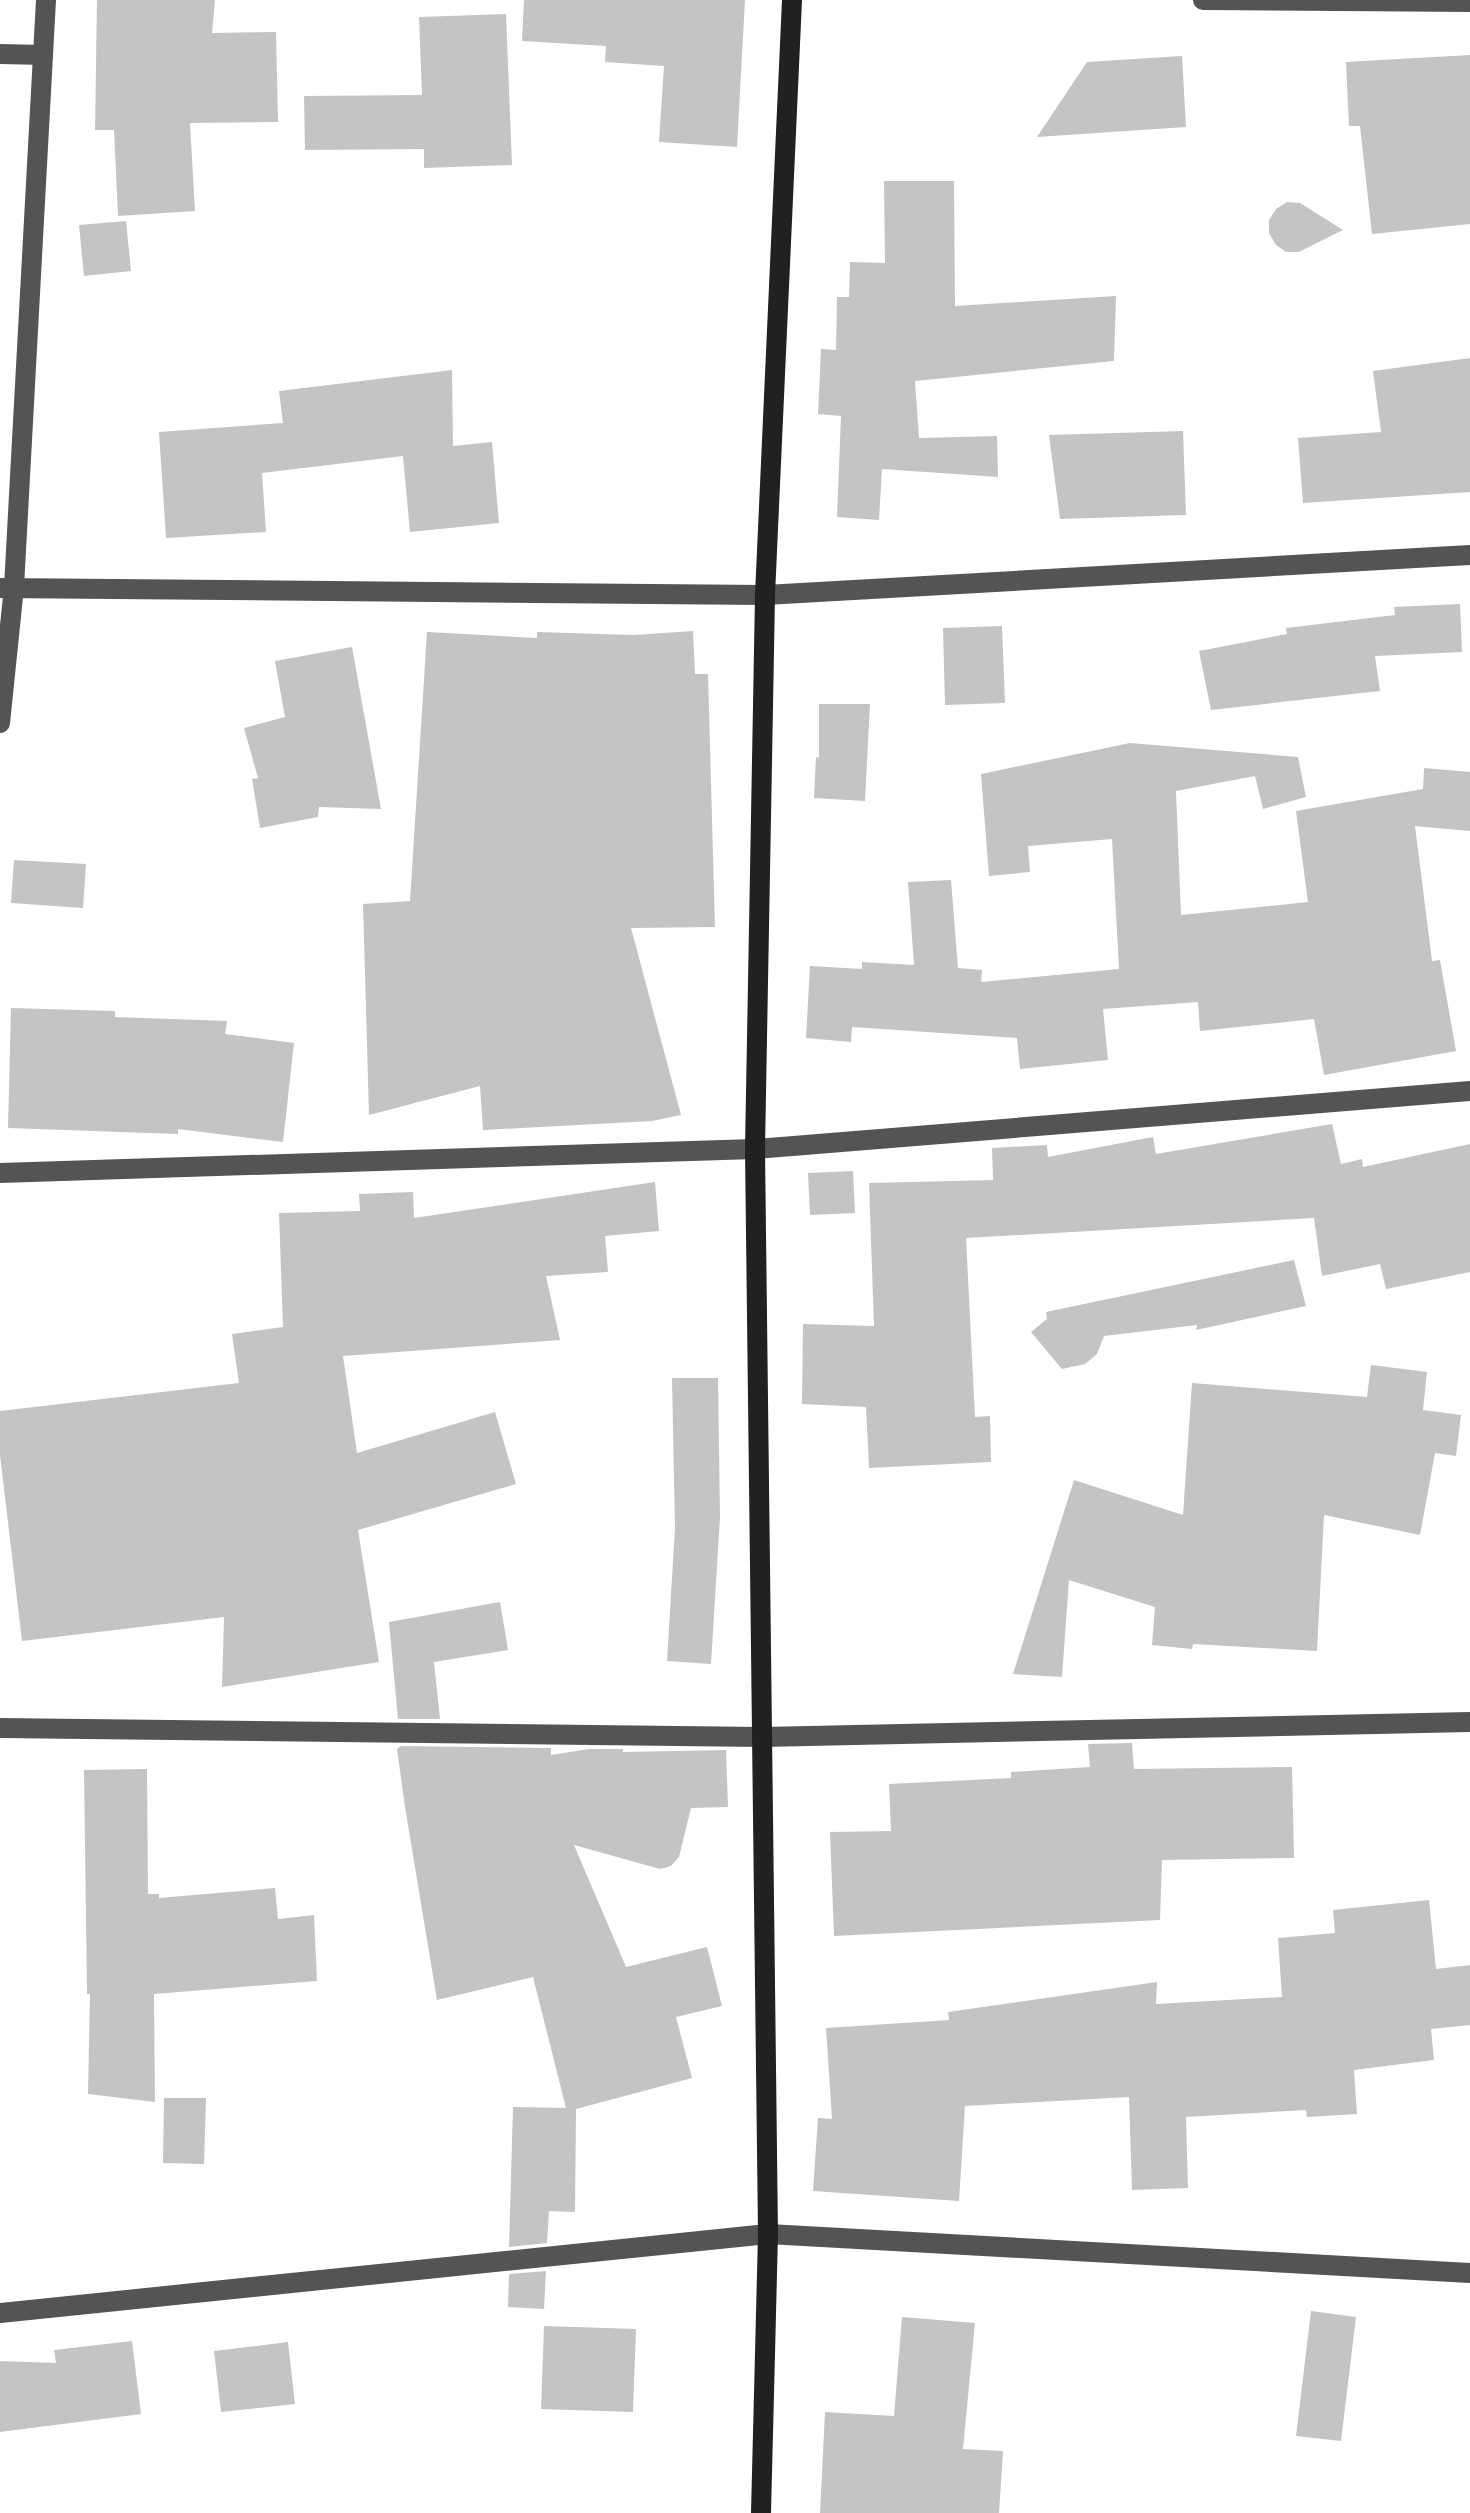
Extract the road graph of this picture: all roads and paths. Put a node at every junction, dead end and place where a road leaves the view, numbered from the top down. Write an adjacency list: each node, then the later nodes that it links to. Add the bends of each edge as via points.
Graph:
1 (46, 0): 6 (street)
2 (792, 0): 9 (main road)
3 (1203, 0): 4 (street)
4 (1470, 2)
5 (0, 54): 6 (street)
6 (43, 55): 8 (street)
7 (1470, 555): 9 (street)
8 (7, 588): 9 (street); 10 (street)
9 (765, 594): 12 (main road)
10 (0, 723)
11 (1470, 1091): 12 (street)
12 (754, 1148): 13 (street); 16 (main road)
13 (0, 1173)
14 (1470, 1722): 16 (street)
15 (0, 1728): 16 (street)
16 (760, 1737): 17 (main road)
17 (768, 2234): 18 (street); 19 (street); 20 (main road)
18 (1470, 2273)
19 (0, 2313)
20 (760, 2513)

